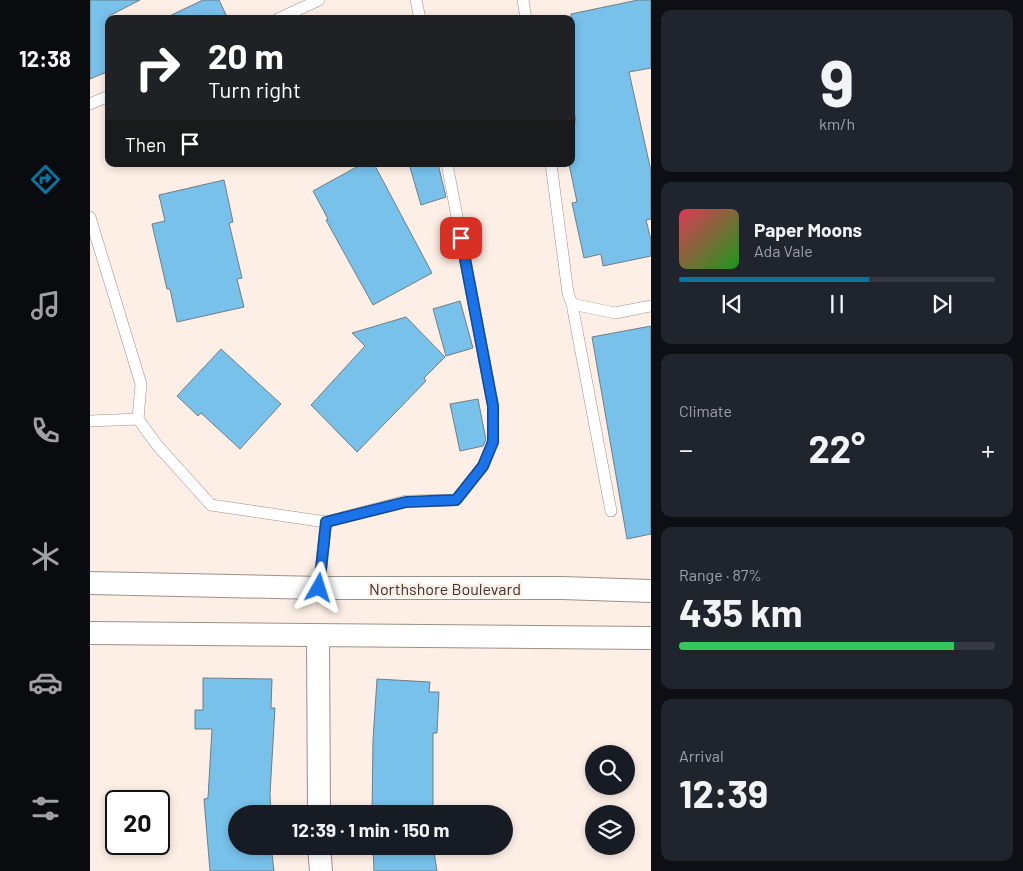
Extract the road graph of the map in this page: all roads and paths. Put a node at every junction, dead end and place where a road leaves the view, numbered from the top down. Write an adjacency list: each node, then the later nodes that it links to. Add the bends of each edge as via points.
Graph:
1 (319, 0): 4 (lane)
2 (416, 0): 5 (lane)
3 (523, 0): 6 (lane)
4 (287, 15)
5 (419, 15)
6 (525, 15)
7 (105, 98): 8 (lane)
8 (90, 104)
9 (448, 167): 17 (lane, via 493,406 493,442 483,466 456,500 406,502)
10 (551, 167): 12 (lane)
11 (90, 217): 14 (lane, via 141,384)
12 (572, 304): 13 (lane, via 615,313); 16 (lane)
13 (650, 306)
14 (138, 419): 15 (lane); 17 (lane, via 211,505)
15 (90, 421)
16 (611, 511)
17 (326, 522): 19 (lane)
18 (90, 583): 19 (street, Northshore Boulevard)
19 (319, 588): 20 (street, Northshore Boulevard)
20 (650, 591)
21 (90, 633): 22 (street)
22 (318, 636): 23 (street); 24 (street)
23 (650, 638)
24 (319, 805)
25 (320, 855): 26 (street)
26 (321, 871)

